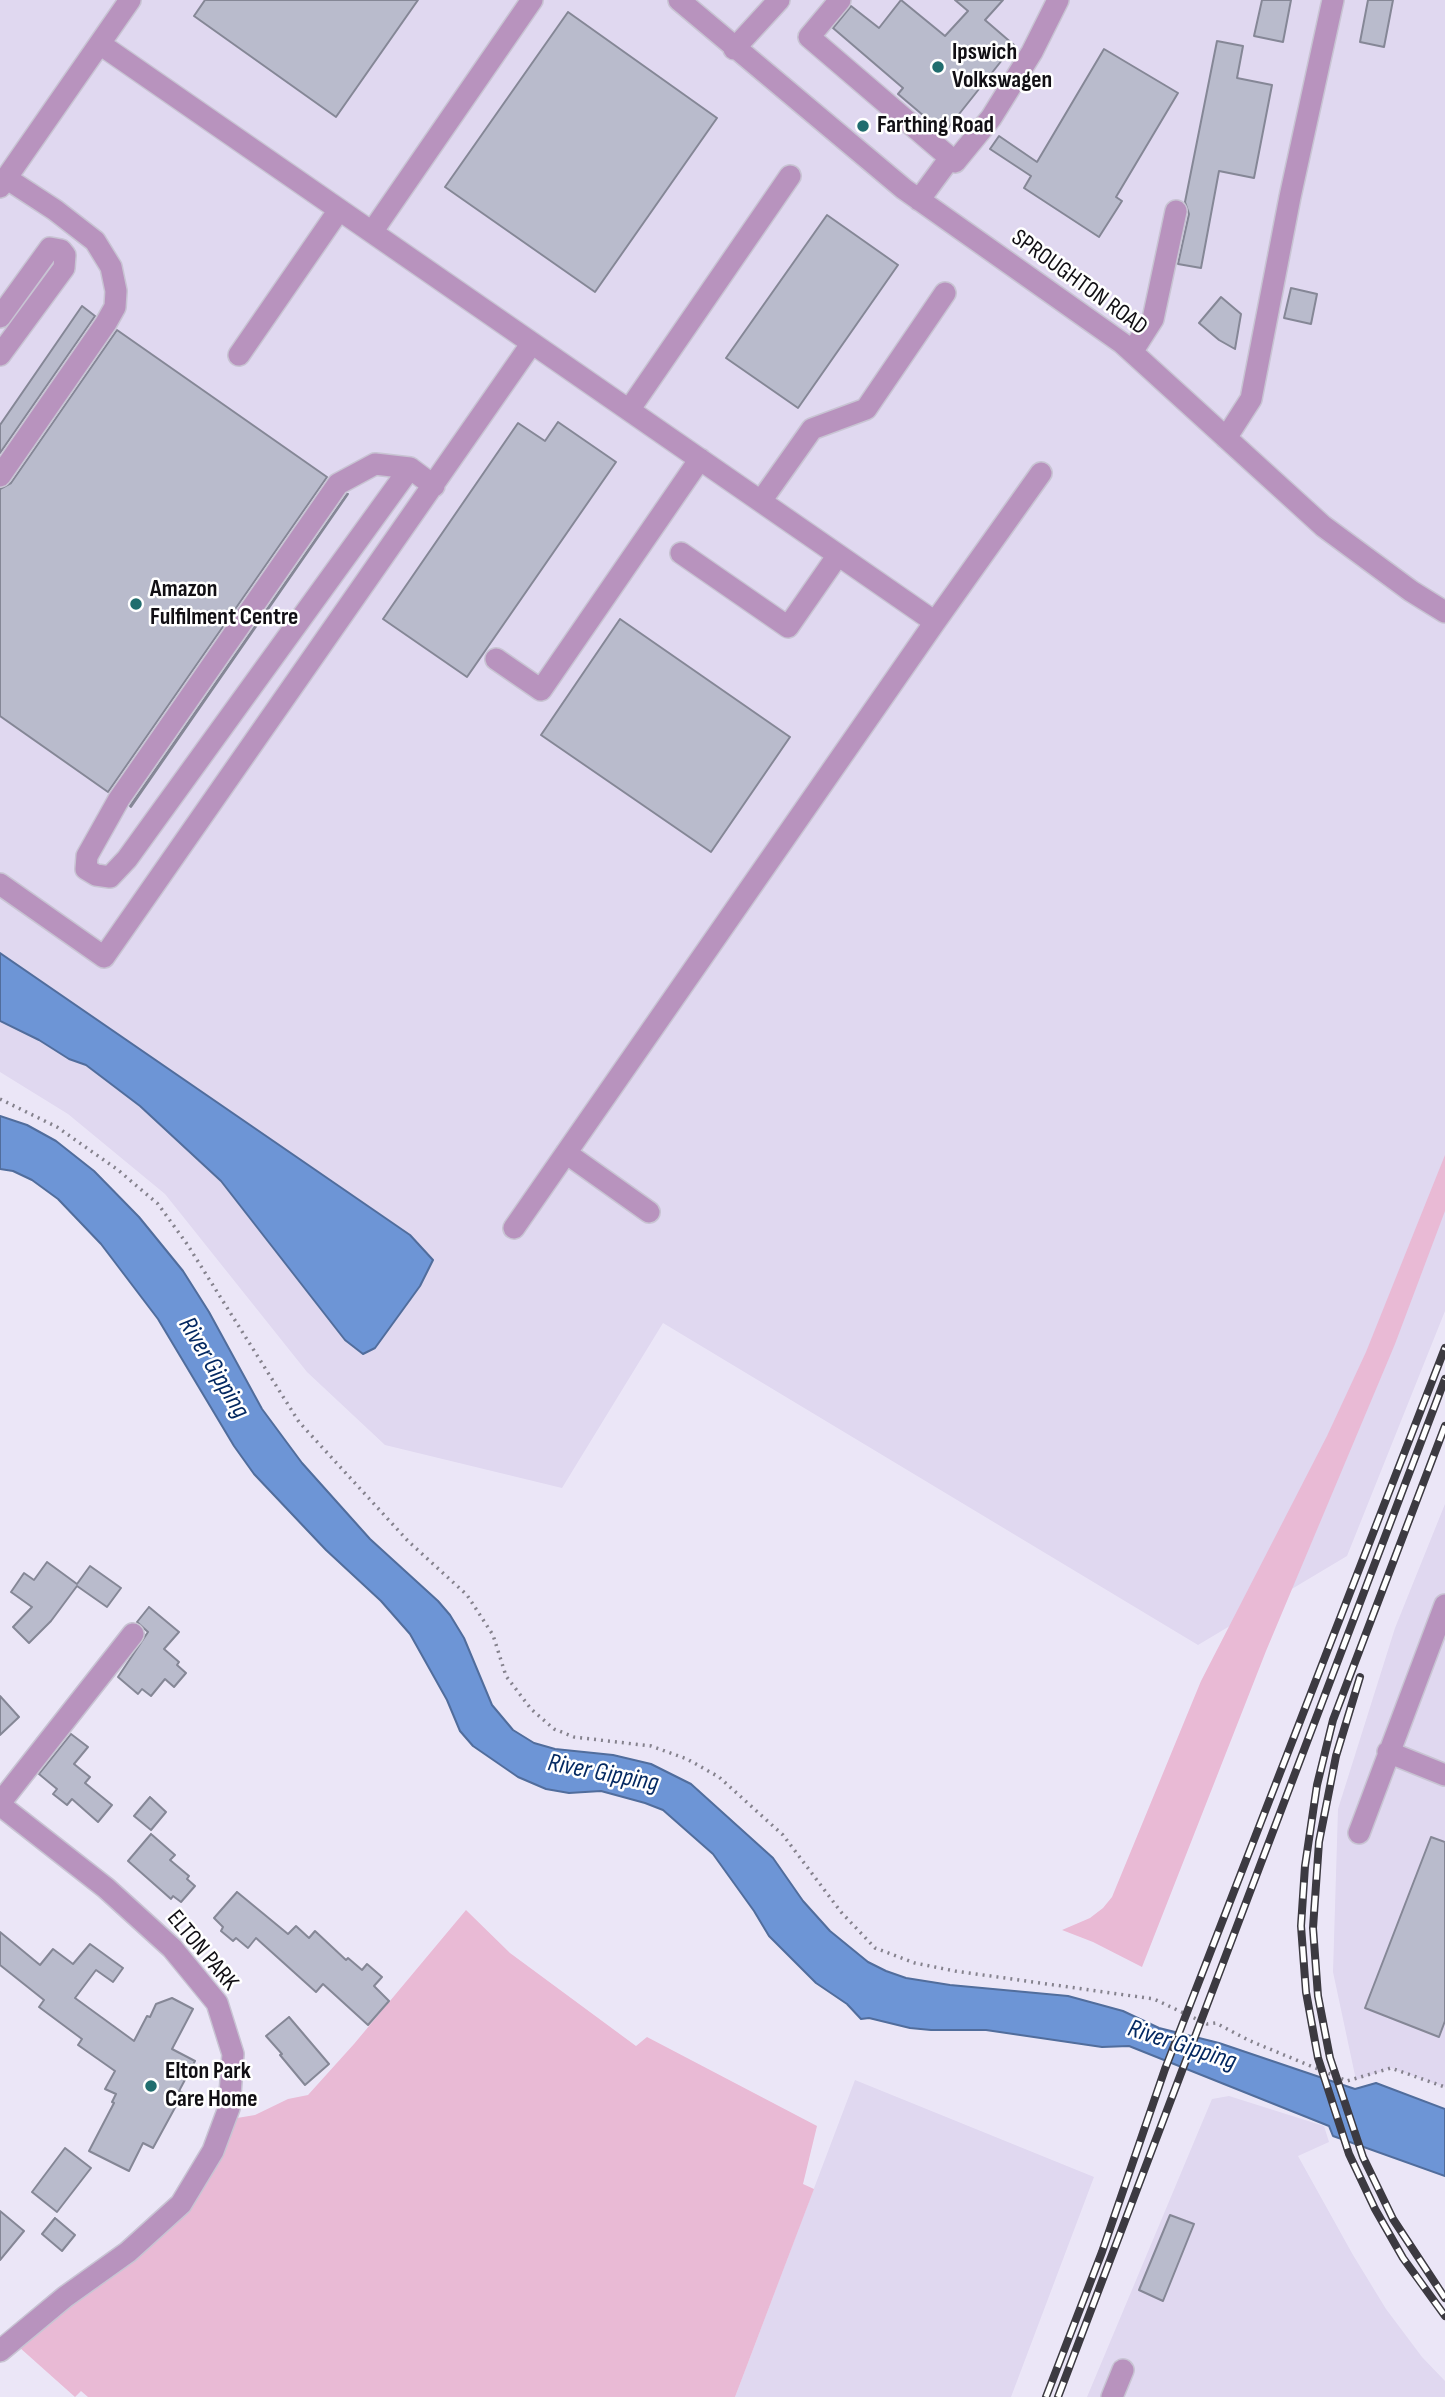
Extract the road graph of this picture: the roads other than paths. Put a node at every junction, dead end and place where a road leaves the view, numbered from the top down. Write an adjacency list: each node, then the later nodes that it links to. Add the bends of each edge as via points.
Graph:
1 (130, 0): 8 (street)
2 (532, 0): 16 (street)
3 (679, 0): 9 (street, SPROUGHTON ROAD)
4 (841, 0): 10 (street, via 809,37)
5 (1058, 0): 10 (street, via 990,118 955,162)
6 (1333, 0): 24 (street, via 1251,399)
7 (771, 3): 9 (street)
8 (100, 44): 12 (street); 14 (street)
9 (734, 49): 13 (street, SPROUGHTON ROAD)
10 (950, 158): 13 (street)
11 (790, 176): 23 (street)
12 (3, 183): 28 (street, via 55,210 95,241 111,267 116,290 115,307 106,323)
13 (919, 200): 20 (street, SPROUGHTON ROAD)
14 (339, 210): 16 (street); 22 (street)
15 (1176, 211): 20 (street, via 1153,319)
16 (372, 232): 19 (street)
17 (945, 293): 30 (street, via 866,409 812,429)
18 (0, 317): 21 (street, via 50,248 61,250 64,268)
19 (532, 344): 23 (street); 29 (street)
20 (1132, 352): 24 (street, SPROUGHTON ROAD)
21 (0, 355)
22 (239, 355)
23 (629, 410): 25 (street)
24 (1226, 439): 33 (street, SPROUGHTON ROAD, via 1323,526)
25 (700, 459): 30 (street); 35 (street, via 541,690)
26 (410, 468): 26 (street, via 127,859 110,877 86,869 87,856 119,799 338,484 375,464); 29 (street)
27 (1041, 473): 34 (street)
28 (0, 476)
29 (434, 486): 36 (street, via 104,957)
30 (761, 502): 32 (street)
31 (681, 553): 32 (street, via 788,627)
32 (838, 555): 34 (street)
33 (1445, 612)
34 (935, 622): 37 (street)
35 (496, 659)
36 (0, 884)
37 (566, 1153): 38 (street); 39 (street)
38 (649, 1212)
39 (514, 1228)
40 (1445, 1605): 42 (street)
41 (133, 1634): 44 (street)
42 (1388, 1752): 43 (street); 45 (street)
43 (1445, 1774)
44 (0, 1804): 46 (street, ELTON PARK, via 106,1888 172,1948 217,2003 233,2054 229,2108 213,2151 181,2204 128,2252)
45 (1359, 1833)
46 (0, 2351)
47 (1123, 2370): 48 (street)
48 (1112, 2397)

